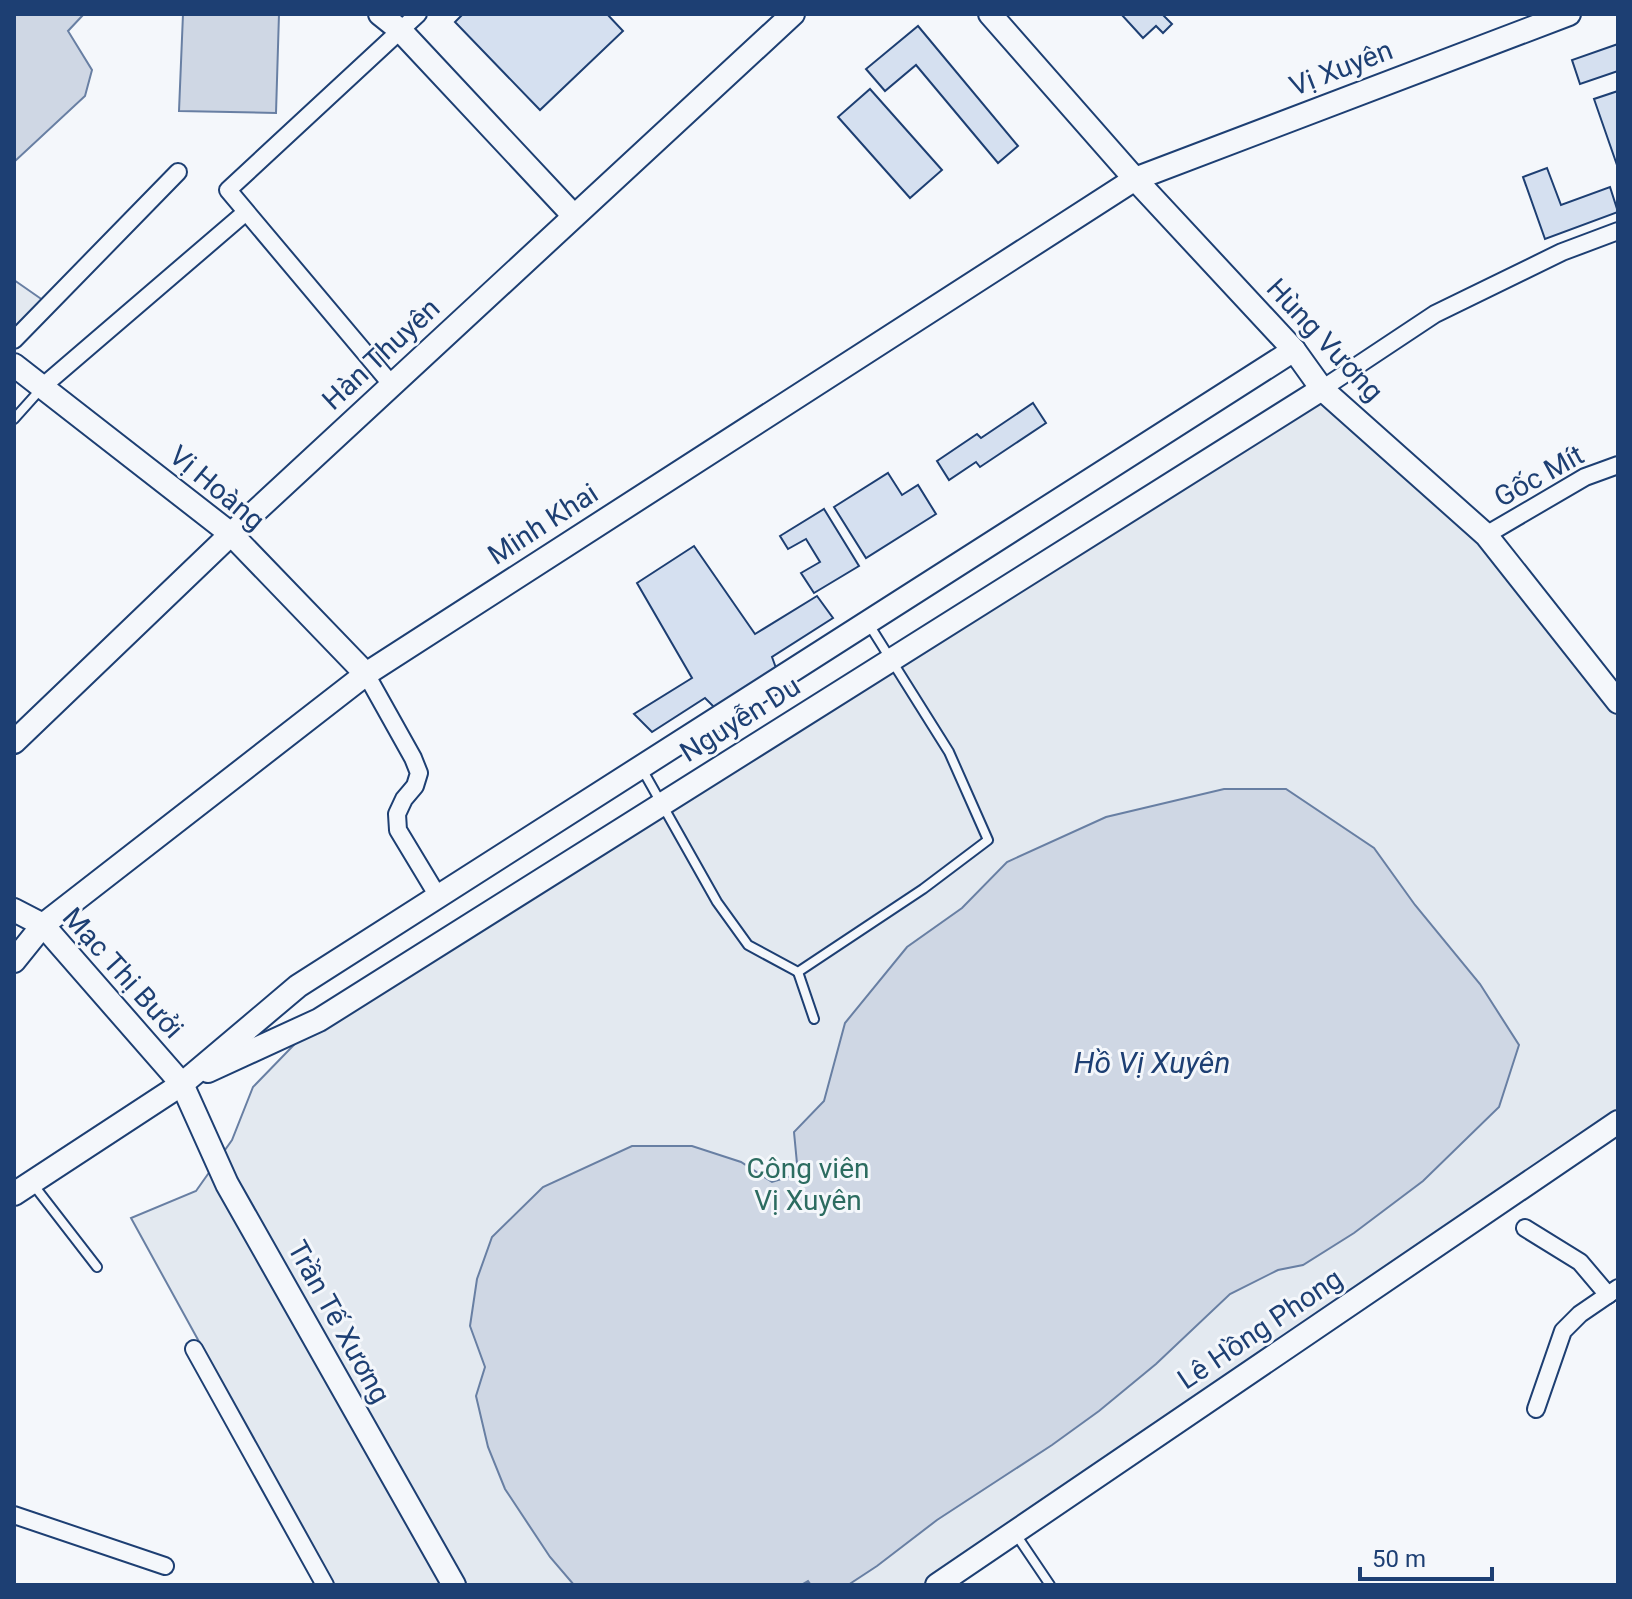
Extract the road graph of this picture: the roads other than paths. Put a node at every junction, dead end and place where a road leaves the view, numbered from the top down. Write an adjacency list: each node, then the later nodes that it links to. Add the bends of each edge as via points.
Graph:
1 (380, 14): 6 (street)
2 (418, 14): 6 (street)
3 (793, 14): 10 (street, Hàn Thuyên)
4 (990, 14): 8 (street, Hùng Vương)
5 (1569, 14): 8 (street, Vị Xuyên)
6 (400, 30): 9 (street, via 228,190); 10 (street)
7 (178, 172): 12 (street)
8 (1135, 179): 13 (street, Hùng Vương); 24 (street, Minh Khai)
9 (246, 212): 15 (street); 16 (street)
10 (574, 216): 15 (street, Hàn Thuyên)
11 (1618, 231): 17 (street, via 1562,252 1435,314)
12 (14, 340)
13 (1294, 350): 17 (street, Hùng Vương); 22 (street, Nguyễn Du)
14 (14, 365): 16 (street, Vị Hoàng)
15 (392, 385): 20 (street, Hàn Thuyên)
16 (42, 387): 18 (lane); 20 (street, Vị Hoàng)
17 (1322, 389): 21 (street, Hùng Vương); 23 (street, Nguyễn Du)
18 (14, 419)
19 (1618, 465): 21 (street, Gốc Mít, via 1585,477)
20 (231, 534): 24 (street, Vị Hoàng); 26 (street, Hàn Thuyên)
21 (1486, 535): 25 (street, Hùng Vương)
22 (868, 623): 23 (lane); 27 (street, Nguyễn Du)
23 (892, 659): 28 (street, Nguyễn Du); 33 (lane, via 949,752 988,840)
24 (366, 674): 29 (street, via 419,773 397,814 398,830); 31 (street, Minh Khai)
25 (1618, 702)
26 (14, 742)
27 (641, 768): 28 (lane); 29 (street, Nguyễn Du)
28 (660, 805): 33 (lane, via 748,945); 35 (street, Nguyễn Du, via 319,1020)
29 (439, 898): 35 (street, Nguyễn Du, via 298,986)
30 (14, 910): 31 (street, Mạc Thị Bưởi)
31 (43, 925): 32 (street, Minh Khai); 35 (street, Mạc Thị Bưởi)
32 (14, 961)
33 (798, 972): 34 (lane)
34 (814, 1019)
35 (182, 1084): 37 (street, Nguyễn Du); 46 (street, Trần Tế Xương, via 227,1184)
36 (1618, 1122): 44 (street, Lê Hồng Phong)
37 (23, 1188): 39 (lane)
38 (1525, 1228): 40 (street, via 1580,1262)
39 (97, 1267)
40 (1613, 1291): 42 (street, via 1563,1331)
41 (194, 1349): 47 (street)
42 (1536, 1409)
43 (14, 1515): 45 (street)
44 (1014, 1532): 48 (street, Lê Hồng Phong); 49 (lane)
45 (165, 1566)
46 (451, 1584)
47 (325, 1585)
48 (937, 1585)
49 (1050, 1585)

